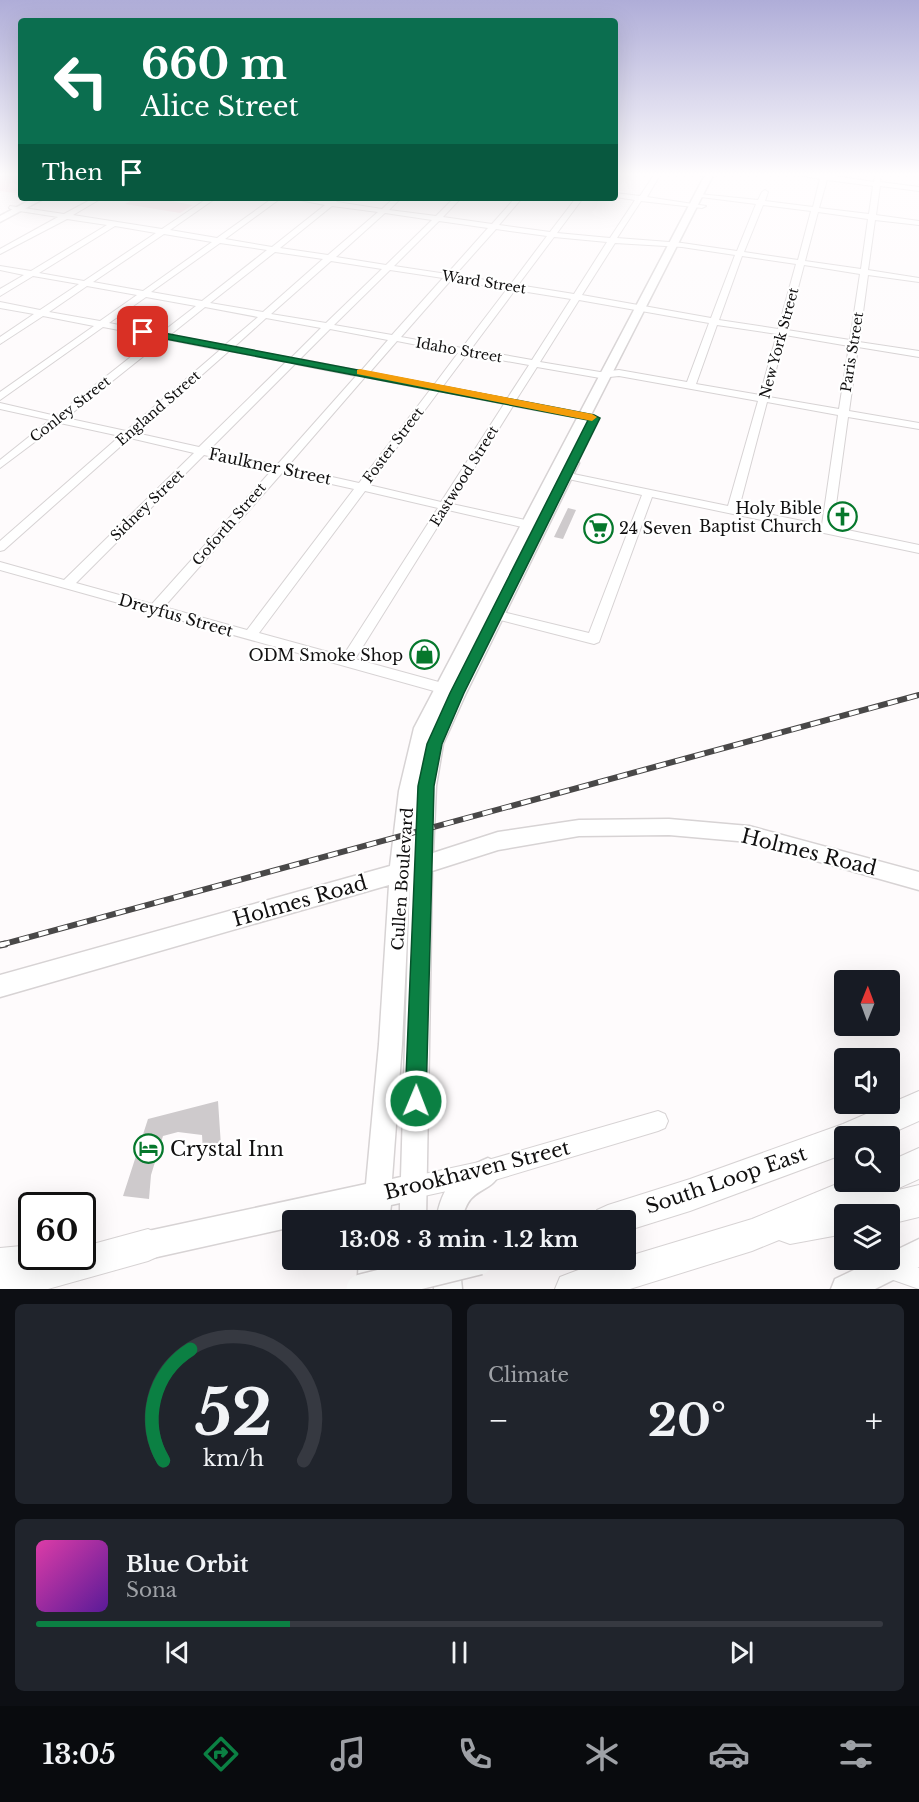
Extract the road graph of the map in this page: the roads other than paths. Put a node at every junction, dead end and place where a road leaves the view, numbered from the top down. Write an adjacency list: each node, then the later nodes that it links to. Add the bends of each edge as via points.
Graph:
1 (31, 235): 21 (street)
2 (96, 235): 28 (street)
3 (160, 235): 31 (street)
4 (186, 235): 17 (street, Ward Street)
5 (226, 235): 17 (street)
6 (292, 235): 20 (street, Conley Street)
7 (355, 235): 23 (street, England Street)
8 (422, 235): 25 (street, Sidney Street)
9 (486, 235): 29 (street, Goforth Street)
10 (551, 235): 32 (street, Foster Street)
11 (553, 235): 18 (street)
12 (617, 235): 18 (street, Eastwood Street)
13 (682, 235): 19 (main road, Cullen Boulevard)
14 (747, 235): 22 (street)
15 (808, 235): 24 (street, New York Street)
16 (869, 235): 27 (street, Paris Street)
17 (219, 240): 20 (street, Ward Street); 34 (street)
18 (614, 240): 19 (street); 35 (street, Eastwood Street)
19 (677, 245): 22 (street); 38 (main road, Cullen Boulevard)
20 (274, 249): 23 (street, Ward Street); 36 (street, Conley Street)
21 (0, 252)
22 (739, 254): 24 (street); 41 (street)
23 (329, 258): 25 (street, Ward Street); 40 (street, England Street)
24 (800, 263): 27 (street); 44 (street, New York Street)
25 (390, 267): 29 (street, Ward Street); 43 (street, Sidney Street)
26 (0, 268): 28 (street, Idaho Street)
27 (864, 272): 30 (street); 48 (street, Paris Street)
28 (33, 274): 31 (street, Idaho Street); 33 (street)
29 (450, 277): 32 (street, Ward Street); 46 (street, Goforth Street)
30 (919, 279)
31 (88, 284): 34 (street, Idaho Street); 39 (street)
32 (512, 287): 35 (street, Ward Street); 50 (street, Foster Street)
33 (0, 293)
34 (144, 294): 36 (street, Idaho Street); 42 (street)
35 (577, 297): 38 (street, Ward Street); 53 (street, Eastwood Street)
36 (204, 304): 40 (street, Idaho Street); 45 (street, Conley Street)
37 (0, 305): 39 (street)
38 (645, 309): 41 (street, Ward Street); 55 (main road, Cullen Boulevard)
39 (42, 313): 42 (street); 47 (street)
40 (265, 315): 43 (street, Idaho Street); 49 (street, England Street)
41 (714, 322): 44 (street, Ward Street); 56 (street)
42 (103, 324): 45 (street); 58 (street)
43 (328, 327): 46 (street, Idaho Street); 52 (street, Sidney Street)
44 (782, 333): 48 (street, Ward Street); 59 (street, New York Street)
45 (164, 336): 49 (street); 64 (street, Conley Street)
46 (394, 338): 50 (street, Idaho Street); 54 (street, Goforth Street)
47 (0, 341)
48 (854, 344): 51 (street, Ward Street); 62 (street, Paris Street)
49 (228, 348): 52 (street); 66 (street, England Street)
50 (464, 351): 53 (street, Idaho Street); 57 (street, Foster Street)
51 (919, 354)
52 (295, 360): 54 (street); 67 (street, Sidney Street)
53 (536, 364): 55 (street, Idaho Street); 60 (street, Eastwood Street)
54 (364, 373): 57 (street); 69 (street, Goforth Street)
55 (613, 374): 56 (street, Idaho Street); 63 (main road, Cullen Boulevard)
56 (690, 386): 59 (street, Idaho Street)
57 (436, 387): 60 (street); 71 (street, Foster Street)
58 (0, 397)
59 (765, 399): 62 (street, Idaho Street); 74 (street, New York Street)
60 (511, 402): 63 (street); 73 (street, Eastwood Street)
61 (0, 406): 64 (street, Faulkner Street)
62 (843, 413): 65 (street, Idaho Street); 76 (street, Paris Street)
63 (589, 417): 70 (main road, Cullen Boulevard)
64 (58, 419): 66 (street, Faulkner Street); 68 (street, Conley Street)
65 (919, 426)
66 (128, 434): 67 (street, Faulkner Street); 77 (street, England Street)
67 (203, 451): 69 (street, Faulkner Street); 80 (street, Sidney Street)
68 (0, 465)
69 (279, 468): 71 (street, Faulkner Street); 81 (street, Goforth Street)
70 (560, 475): 72 (street); 75 (main road, Cullen Boulevard)
71 (361, 486): 73 (street, Faulkner Street); 83 (street, Foster Street)
72 (648, 493): 74 (street); 82 (street, via 594,639)
73 (444, 506): 75 (street, Faulkner Street); 84 (street, Eastwood Street)
74 (733, 510): 76 (street)
75 (533, 526): 82 (main road, Cullen Boulevard)
76 (827, 530): 78 (street)
77 (0, 546)
78 (919, 549)
79 (0, 566): 80 (street, Dreyfus Street)
80 (67, 584): 81 (street, Dreyfus Street)
81 (155, 609): 83 (street, Dreyfus Street)
82 (490, 613): 85 (main road, Cullen Boulevard); 86 (main road, Cullen Boulevard)
83 (250, 635): 84 (street, Dreyfus Street)
84 (346, 662): 85 (street, Dreyfus Street)
85 (442, 688): 86 (street, Dreyfus Street); 87 (main road, Cullen Boulevard)
86 (457, 693): 87 (main road, Cullen Boulevard)
87 (427, 742): 88 (main road, Cullen Boulevard, via 426,786); 88 (main road, Cullen Boulevard, via 409,793)
88 (411, 869): 89 (main road, Holmes Road, via 456,852 535,834 617,826 669,827 749,834); 90 (main road, Holmes Road); 100 (main road, Cullen Boulevard); 104 (main road, Cullen Boulevard)
89 (919, 880)
90 (0, 986)
91 (919, 1098): 94 (highway)
92 (919, 1106): 95 (highway, South Loop East)
93 (658, 1121): 98 (street, Brookhaven Street)
94 (871, 1126)
95 (875, 1126)
96 (834, 1143): 107 (highway, South Loop East)
97 (919, 1163): 99 (highway)
98 (488, 1171): 100 (street, Brookhaven Street); 106 (main road, via 457,1190)
99 (900, 1172)
100 (414, 1187): 104 (main road, Brookhaven Street); 105 (main road, Cullen Boulevard)
101 (855, 1192): 109 (highway)
102 (919, 1201): 103 (highway)
103 (900, 1207)
104 (377, 1208): 110 (main road, Brookhaven Street)
105 (413, 1210)
106 (450, 1210)
107 (636, 1212)
108 (834, 1220): 109 (highway)
109 (752, 1235): 128 (highway)
110 (148, 1245): 111 (street, Brookhaven Street); 123 (highway)
111 (96, 1250)
112 (919, 1253): 115 (main road)
113 (18, 1257): 114 (street)
114 (0, 1259)
115 (900, 1262)
116 (372, 1270): 125 (main road)
117 (411, 1270): 126 (main road)
118 (439, 1270): 124 (highway, bridge)
119 (447, 1270): 127 (main road)
120 (884, 1270): 129 (main road)
121 (894, 1270): 122 (street)
122 (919, 1279)
123 (0, 1286)
124 (362, 1289)
125 (371, 1289)
126 (410, 1289)
127 (448, 1289)
128 (572, 1289)
129 (845, 1289)

